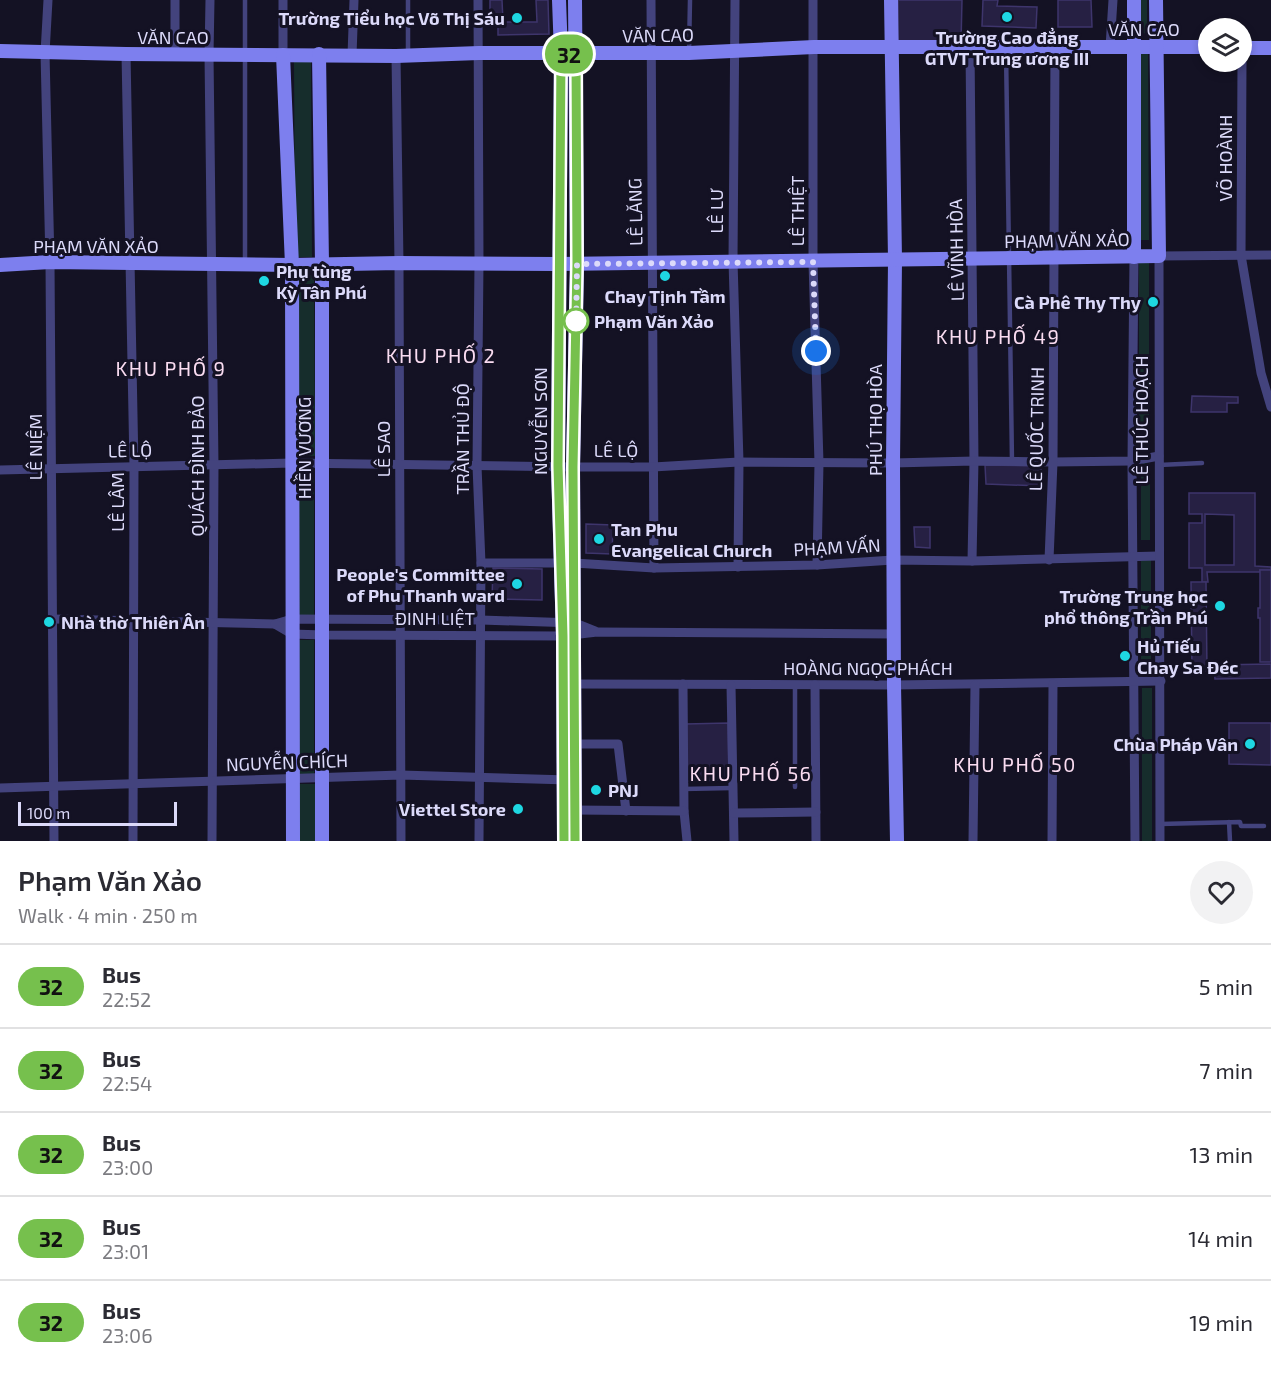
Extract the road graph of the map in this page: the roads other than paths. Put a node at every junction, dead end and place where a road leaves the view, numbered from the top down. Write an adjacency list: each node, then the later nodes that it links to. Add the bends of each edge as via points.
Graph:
1 (48, 0): 32 (street, LÊ NIỆM)
2 (175, 0): 36 (street)
3 (210, 0): 41 (street, QUÁCH ĐÌNH BẢO)
4 (245, 0): 42 (lane)
5 (283, 0): 43 (street)
6 (354, 0): 44 (street)
7 (408, 0): 45 (lane)
8 (478, 0): 33 (street, TRẦN THỦ ĐỘ)
9 (559, 0): 38 (street, NGUYỄN SƠN)
10 (574, 0): 39 (street, NGUYỄN SƠN)
11 (651, 0): 40 (street, LÊ LĂNG)
12 (690, 0): 34 (lane)
13 (735, 0): 31 (street, LÊ LƯ)
14 (813, 0): 21 (street, LÊ THIỆT)
15 (891, 0): 22 (street, PHÚ THỌ HÒA)
16 (1113, 0): 26 (street)
17 (1134, 0): 19 (street, LÊ THÚC HOẠCH)
18 (1156, 0): 20 (street, LÊ THÚC HOẠCH)
19 (1134, 46): 20 (street, VĂN CAO); 26 (street, VĂN CAO); 50 (street, LÊ THÚC HOẠCH)
20 (1156, 46): 27 (street, VĂN CAO); 49 (street, LÊ THÚC HOẠCH)
21 (813, 47): 22 (street, VĂN CAO); 31 (street, VĂN CAO); 57 (street, LÊ THIỆT)
22 (892, 47): 23 (street, VĂN CAO); 54 (street, PHÚ THỌ HÒA)
23 (970, 47): 24 (street, VĂN CAO); 52 (street, LÊ VĨNH HÒA)
24 (1006, 47): 25 (street, VĂN CAO); 53 (lane)
25 (1055, 47): 26 (street, VĂN CAO); 51 (street, LÊ QUỐC TRINH)
26 (1110, 47)
27 (1198, 47)
28 (1271, 48): 30 (street)
29 (0, 51): 32 (street, VĂN CAO)
30 (1252, 51)
31 (734, 52): 34 (street, VĂN CAO); 55 (street, LÊ LƯ)
32 (45, 53): 35 (street, VĂN CAO); 56 (street, LÊ NIỆM)
33 (478, 53): 38 (street, VĂN CAO); 45 (street, VĂN CAO); 60 (street, TRẦN THỦ ĐỘ)
34 (689, 53): 40 (street, VĂN CAO)
35 (126, 54): 36 (street, VĂN CAO); 62 (street, LÊ LÂM)
36 (175, 54): 41 (street, VĂN CAO)
37 (319, 54): 43 (street, VĂN CAO); 44 (street, VĂN CAO); 58 (street, HIỀN VƯƠNG)
38 (561, 54): 39 (street, VĂN CAO); 65 (street, NGUYỄN SƠN)
39 (576, 54): 40 (street, VĂN CAO); 66 (street, NGUYỄN SƠN)
40 (650, 54): 61 (street, LÊ LĂNG)
41 (208, 55): 42 (street, VĂN CAO); 63 (street, QUÁCH ĐÌNH BẢO)
42 (245, 55): 43 (street, VĂN CAO); 64 (lane)
43 (283, 55): 68 (street, HIỀN VƯƠNG)
44 (352, 55): 45 (street, VĂN CAO)
45 (402, 56): 59 (street, LÊ SAO)
46 (1242, 72): 47 (street, VÕ HOÀNH)
47 (1241, 255): 48 (street, PHẠM VĂN XẢO); 49 (street, PHẠM VĂN XẢO); 69 (street, VÕ HOÀNH, via 1261,373)
48 (1271, 255)
49 (1159, 256): 50 (street, PHẠM VĂN XẢO); 70 (street, LÊ THÚC HOẠCH)
50 (1134, 257): 51 (street, PHẠM VĂN XẢO); 72 (street, LÊ THÚC HOẠCH)
51 (1054, 258): 53 (street, PHẠM VĂN XẢO); 75 (street, LÊ QUỐC TRINH)
52 (972, 259): 53 (street, PHẠM VĂN XẢO); 54 (street, PHẠM VĂN XẢO); 71 (street, LÊ VĨNH HÒA)
53 (1008, 259): 74 (lane)
54 (895, 260): 57 (street, PHẠM VĂN XẢO); 78 (street, PHÚ THỌ HÒA)
55 (733, 261): 57 (street, PHẠM VĂN XẢO); 61 (street, PHẠM VĂN XẢO); 73 (street, LÊ LƯ)
56 (50, 262): 62 (street, PHẠM VĂN XẢO); 67 (street, PHẠM VĂN XẢO); 88 (street, LÊ NIỆM)
57 (813, 262): 77 (street, LÊ THIỆT)
58 (322, 263): 59 (street, PHẠM VĂN XẢO); 68 (street, PHẠM VĂN XẢO); 80 (street, HIỀN VƯƠNG)
59 (399, 263): 60 (street, PHẠM VĂN XẢO); 82 (street, LÊ SAO)
60 (479, 263): 65 (street, PHẠM VĂN XẢO); 83 (street, TRẦN THỦ ĐỘ)
61 (652, 263): 66 (street, PHẠM VĂN XẢO); 87 (street, LÊ LĂNG)
62 (131, 264): 63 (street, PHẠM VĂN XẢO); 85 (street, LÊ LÂM)
63 (212, 264): 64 (street, PHẠM VĂN XẢO); 81 (street, QUÁCH ĐÌNH BẢO)
64 (245, 264): 68 (street, PHẠM VĂN XẢO)
65 (558, 264): 66 (street, PHẠM VĂN XẢO); 84 (street, NGUYỄN SƠN)
66 (577, 264): 86 (street, NGUYỄN SƠN)
67 (0, 265)
68 (292, 265): 76 (street, HIỀN VƯƠNG)
69 (1271, 407)
70 (1159, 460): 72 (street, LÊ LỘ); 79 (lane); 91 (street, LÊ THÚC HOẠCH)
71 (974, 461): 74 (street, LÊ LỘ); 78 (street, LÊ LỘ); 94 (street, LÊ VĨNH HÒA)
72 (1132, 461): 75 (street, LÊ LỘ); 90 (street, LÊ THÚC HOẠCH)
73 (739, 462): 77 (street, LÊ LỘ); 87 (street, LÊ LỘ); 98 (street, LÊ LƯ)
74 (1012, 462): 75 (street, LÊ LỘ)
75 (1053, 462): 93 (street, LÊ QUỐC TRINH)
76 (292, 463): 80 (street, LÊ LỘ); 81 (street, LÊ LỘ); 101 (street, HIỀN VƯƠNG)
77 (819, 463): 78 (street, LÊ LỘ); 97 (street, LÊ THIỆT)
78 (893, 463): 92 (street, PHÚ THỌ HÒA)
79 (1202, 463)
80 (322, 464): 82 (street, LÊ LỘ); 105 (street, HIỀN VƯƠNG)
81 (214, 465): 85 (street, LÊ LỘ); 106 (street, QUÁCH ĐÌNH BẢO)
82 (399, 465): 83 (street, LÊ LỘ); 102 (street, LÊ SAO)
83 (477, 466): 84 (street, LÊ LỘ); 95 (street, TRẦN THỦ ĐỘ)
84 (558, 466): 86 (street, LÊ LỘ); 96 (street, NGUYỄN SƠN)
85 (134, 467): 88 (street, LÊ LỘ); 104 (street, LÊ LÂM)
86 (573, 467): 87 (street, LÊ LỘ); 96 (street, NGUYỄN SƠN)
87 (652, 467): 99 (street, LÊ LĂNG)
88 (51, 469): 89 (street, LÊ LỘ); 100 (street, LÊ NIỆM)
89 (0, 470)
90 (1133, 556): 91 (street, PHẠM VẤN); 93 (street, PHẠM VẤN); 115 (street, LÊ THÚC HOẠCH)
91 (1158, 556): 114 (street, LÊ THÚC HOẠCH)
92 (893, 560): 94 (street, PHẠM VẤN); 97 (street, PHẠM VẤN); 111 (street, PHÚ THỌ HÒA)
93 (1049, 560): 94 (street, PHẠM VẤN)
94 (972, 561)
95 (481, 563): 96 (street, PHẠM VẤN); 103 (street, TRẦN THỦ ĐỘ)
96 (568, 564): 99 (street, PHẠM VẤN); 108 (street, NGUYỄN SƠN)
97 (817, 565): 98 (street, PHẠM VẤN)
98 (738, 567): 99 (street, PHẠM VẤN)
99 (654, 568)
100 (53, 619): 104 (street, ĐINH LIỆT); 132 (street, LÊ NIỆM)
101 (292, 619): 105 (street, ĐINH LIỆT); 107 (street, ĐINH LIỆT); 109 (street, HIỀN VƯƠNG)
102 (400, 620): 103 (street, ĐINH LIỆT); 105 (street, ĐINH LIỆT); 113 (street, LÊ SAO)
103 (481, 620): 108 (street, ĐINH LIỆT); 110 (street, TRẦN THỦ ĐỘ)
104 (133, 621): 106 (street, ĐINH LIỆT); 131 (street, LÊ LÂM)
105 (323, 621): 112 (street, HIỀN VƯƠNG)
106 (214, 622): 107 (street, ĐINH LIỆT); 130 (street, QUÁCH ĐÌNH BẢO)
107 (275, 624): 109 (street, ĐINH LIỆT)
108 (569, 630): 110 (street, ĐINH LIỆT); 111 (street, ĐINH LIỆT); 116 (street, NGUYỄN SƠN); 129 (street, NGUYỄN SƠN)
109 (292, 634): 112 (street, ĐINH LIỆT); 127 (street, HIỀN VƯƠNG)
110 (481, 634): 113 (street, ĐINH LIỆT); 128 (street, TRẦN THỦ ĐỘ)
111 (894, 634): 122 (street, PHÚ THỌ HÒA)
112 (323, 635): 113 (street, ĐINH LIỆT); 126 (street, HIỀN VƯƠNG)
113 (401, 635): 125 (street, LÊ SAO)
114 (1161, 681): 115 (street, HOÀNG NGỌC PHÁCH); 143 (street, LÊ THÚC HOẠCH)
115 (1135, 683): 118 (street, HOÀNG NGỌC PHÁCH); 160 (street, LÊ THÚC HOẠCH)
116 (575, 684): 117 (street, HOÀNG NGỌC PHÁCH); 124 (street, NGUYỄN SƠN)
117 (683, 684): 119 (street, HOÀNG NGỌC PHÁCH); 135 (street)
118 (1053, 684): 123 (street, HOÀNG NGỌC PHÁCH); 159 (street)
119 (731, 685): 120 (street, HOÀNG NGỌC PHÁCH); 136 (street)
120 (795, 685): 121 (street, HOÀNG NGỌC PHÁCH); 133 (lane)
121 (815, 685): 122 (street, HOÀNG NGỌC PHÁCH); 140 (street)
122 (894, 685): 123 (street, HOÀNG NGỌC PHÁCH); 157 (street, PHÚ THỌ HÒA)
123 (975, 685): 158 (street)
124 (575, 744): 129 (street, NGUYỄN SƠN); 138 (street, via 618,744)
125 (401, 775): 126 (street, NGUYỄN CHÍCH); 128 (street, NGUYỄN CHÍCH); 150 (street, LÊ SAO)
126 (322, 777): 127 (street, NGUYỄN CHÍCH); 149 (street, HIỀN VƯƠNG)
127 (292, 778): 130 (street, NGUYỄN CHÍCH); 148 (street, HIỀN VƯƠNG)
128 (480, 778): 129 (street, NGUYỄN CHÍCH); 151 (street, TRẦN THỦ ĐỘ)
129 (569, 780): 137 (street, NGUYỄN SƠN); 152 (street, NGUYỄN SƠN)
130 (213, 781): 131 (street, NGUYỄN CHÍCH); 147 (street, QUÁCH ĐÌNH BẢO)
131 (133, 783): 132 (street, NGUYỄN CHÍCH); 146 (street, LÊ LÂM)
132 (54, 786): 134 (street, NGUYỄN CHÍCH); 145 (street, LÊ NIỆM)
133 (795, 787)
134 (0, 788)
135 (683, 789): 136 (lane); 139 (street)
136 (732, 789): 141 (street)
137 (574, 810): 138 (street); 153 (street, NGUYỄN SƠN)
138 (626, 811): 139 (street)
139 (684, 811): 154 (street)
140 (816, 812): 141 (street); 156 (street)
141 (734, 813): 155 (street)
142 (1229, 822): 143 (lane); 144 (lane); 162 (lane)
143 (1160, 824): 161 (street, LÊ THÚC HOẠCH)
144 (1264, 826)
145 (54, 841)
146 (133, 841)
147 (212, 841)
148 (293, 841)
149 (322, 841)
150 (401, 841)
151 (479, 841)
152 (564, 841)
153 (575, 841)
154 (687, 841)
155 (734, 841)
156 (816, 841)
157 (897, 841)
158 (973, 841)
159 (1052, 841)
160 (1135, 841)
161 (1160, 841)
162 (1230, 841)

